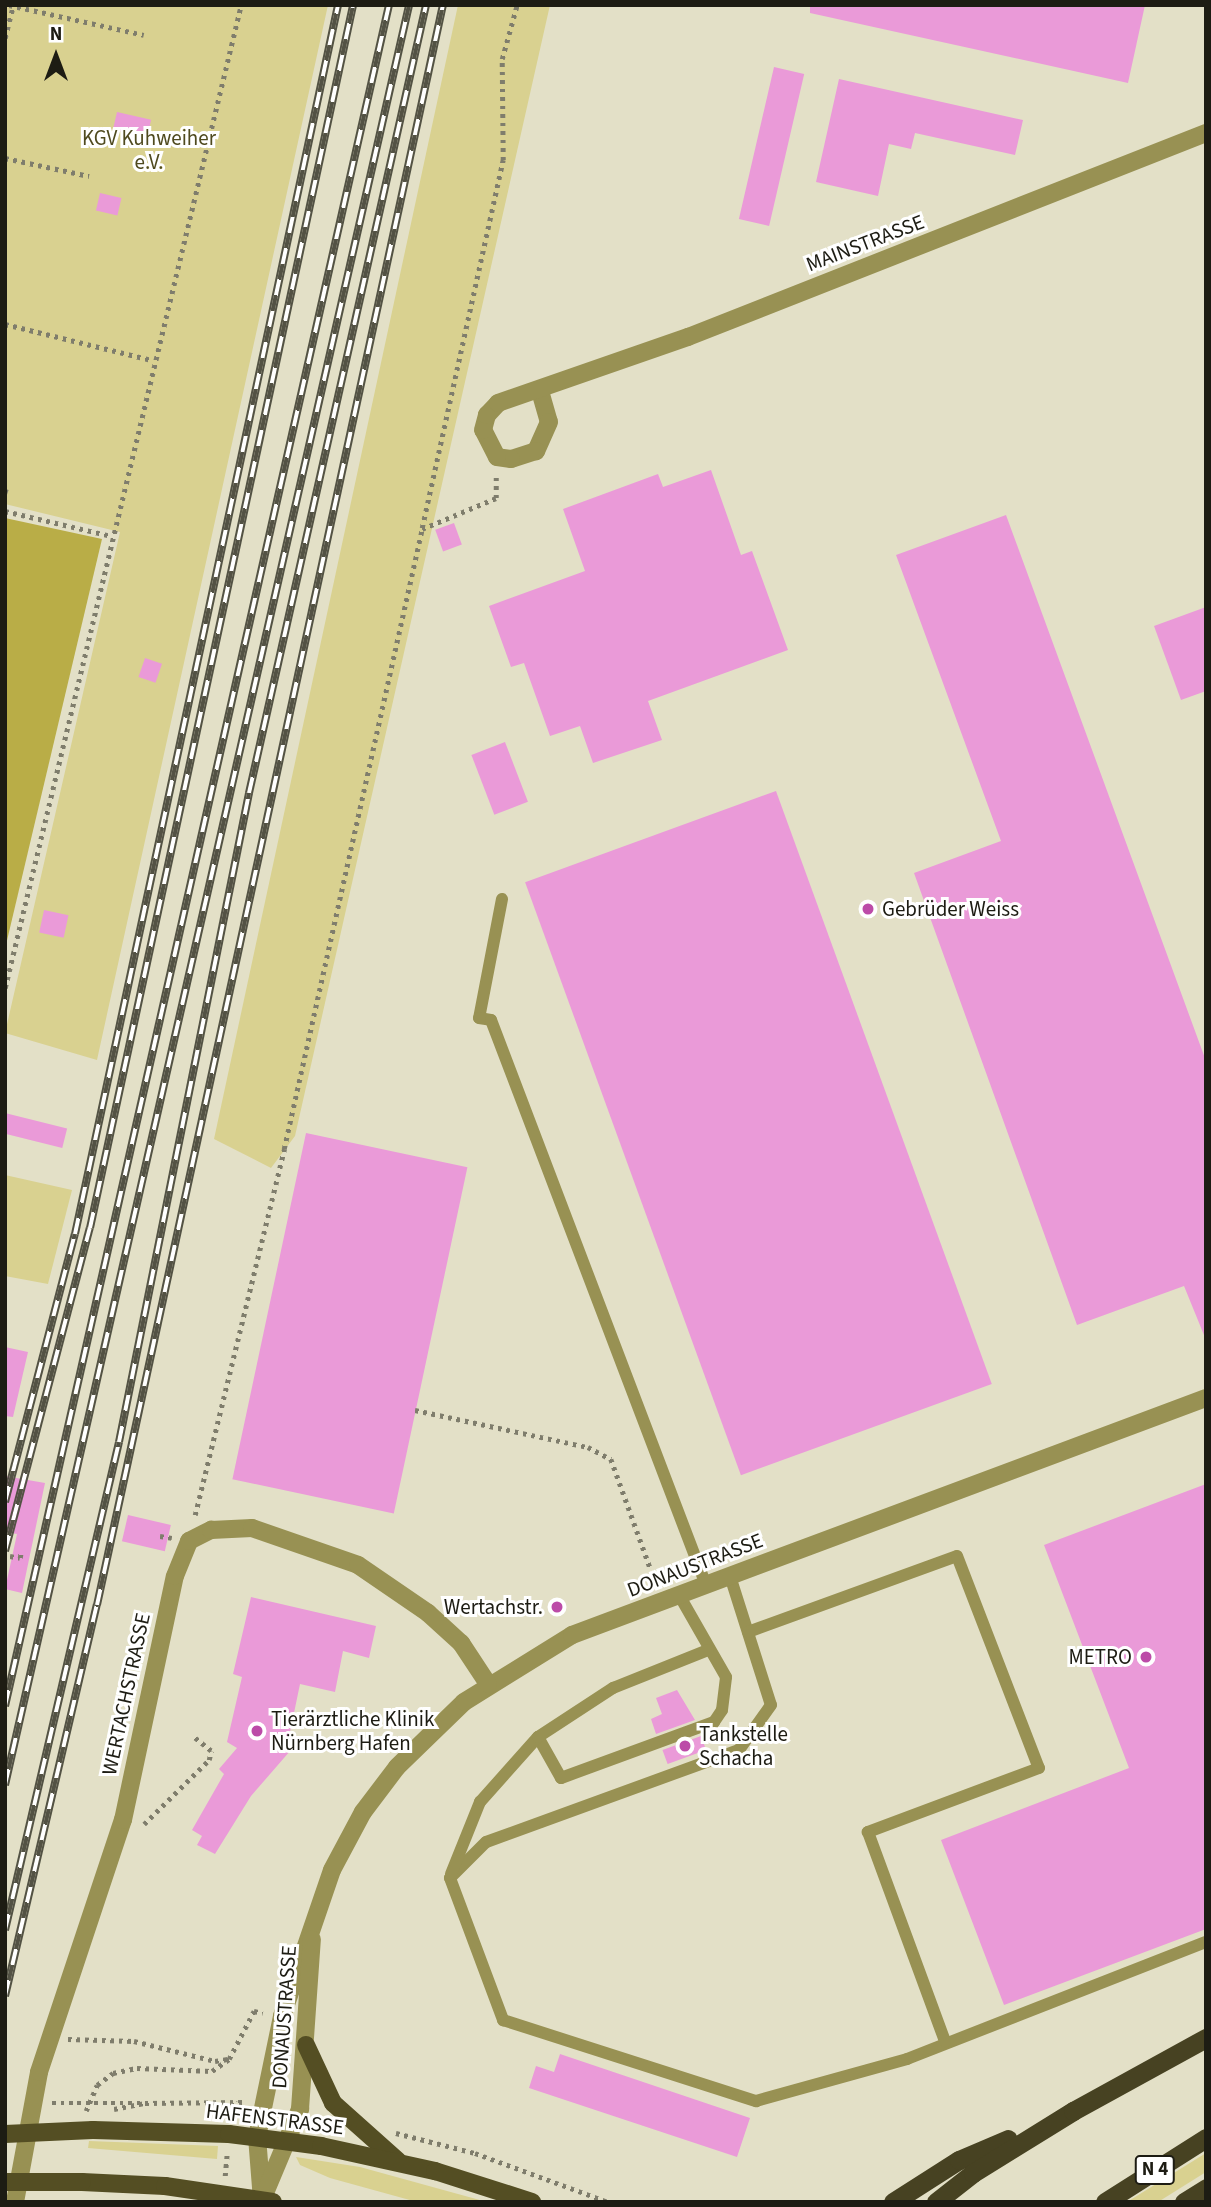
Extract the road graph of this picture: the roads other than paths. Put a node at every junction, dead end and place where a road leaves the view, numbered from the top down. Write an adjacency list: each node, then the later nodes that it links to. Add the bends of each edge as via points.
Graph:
1 (1206, 133): 2 (street, MAINSTRASSE)
2 (540, 391): 2 (street, via 498,402 487,415 483,430 497,457 511,459 536,451 548,422)
3 (502, 899): 6 (lane, via 480,1018 491,1020)
4 (1206, 1398): 5 (street, DONAUSTRASSE)
5 (730, 1576): 6 (street, DONAUSTRASSE); 8 (lane)
6 (706, 1585): 7 (street, DONAUSTRASSE)
7 (679, 1595): 9 (lane); 10 (street, DONAUSTRASSE, via 572,1635)
8 (748, 1632): 12 (lane, via 771,1705 739,1750 486,1842); 16 (lane, via 957,1556 1039,1768 868,1832)
9 (708, 1650): 11 (lane, via 613,1688); 11 (lane, via 726,1676 722,1710 714,1722 561,1778)
10 (488, 1684): 13 (street, DONAUSTRASSE, via 440,1723 370,1803 332,1870); 27 (street, WERTACHSTRASSE, via 461,1643 429,1613 358,1565 252,1528 211,1530 189,1541 175,1576 123,1820 31,2104)
11 (538, 1737): 12 (lane, via 480,1802)
12 (450, 1878): 16 (lane, via 503,2020 756,2101 906,2059)
13 (313, 1921): 17 (street, DONAUSTRASSE); 20 (street, DONAUSTRASSE, via 282,2016)
14 (1206, 1942): 16 (lane)
15 (1206, 2038): 18 (highway)
16 (945, 2041)
17 (306, 2045): 22 (street, DONAUSTRASSE, via 300,2109); 23 (main road, via 333,2103)
18 (1073, 2111): 29 (highway, via 960,2160); 30 (highway, via 973,2173)
19 (5, 2134): 20 (main road, HAFENSTRASSE, bridge, via 89,2122)
20 (257, 2137): 22 (main road, HAFENSTRASSE); 26 (street, DONAUSTRASSE)
21 (1206, 2138): 31 (highway, N 4)
22 (290, 2141): 23 (main road, HAFENSTRASSE); 26 (street, DONAUSTRASSE)
23 (401, 2163): 28 (main road, HAFENSTRASSE)
24 (5, 2182): 26 (main road, bridge, via 164,2186)
25 (1206, 2188): 32 (highway, N 4)
26 (267, 2201)
27 (15, 2202)
28 (532, 2202)
29 (893, 2202)
30 (936, 2202)
31 (1105, 2202)
32 (1184, 2202)

